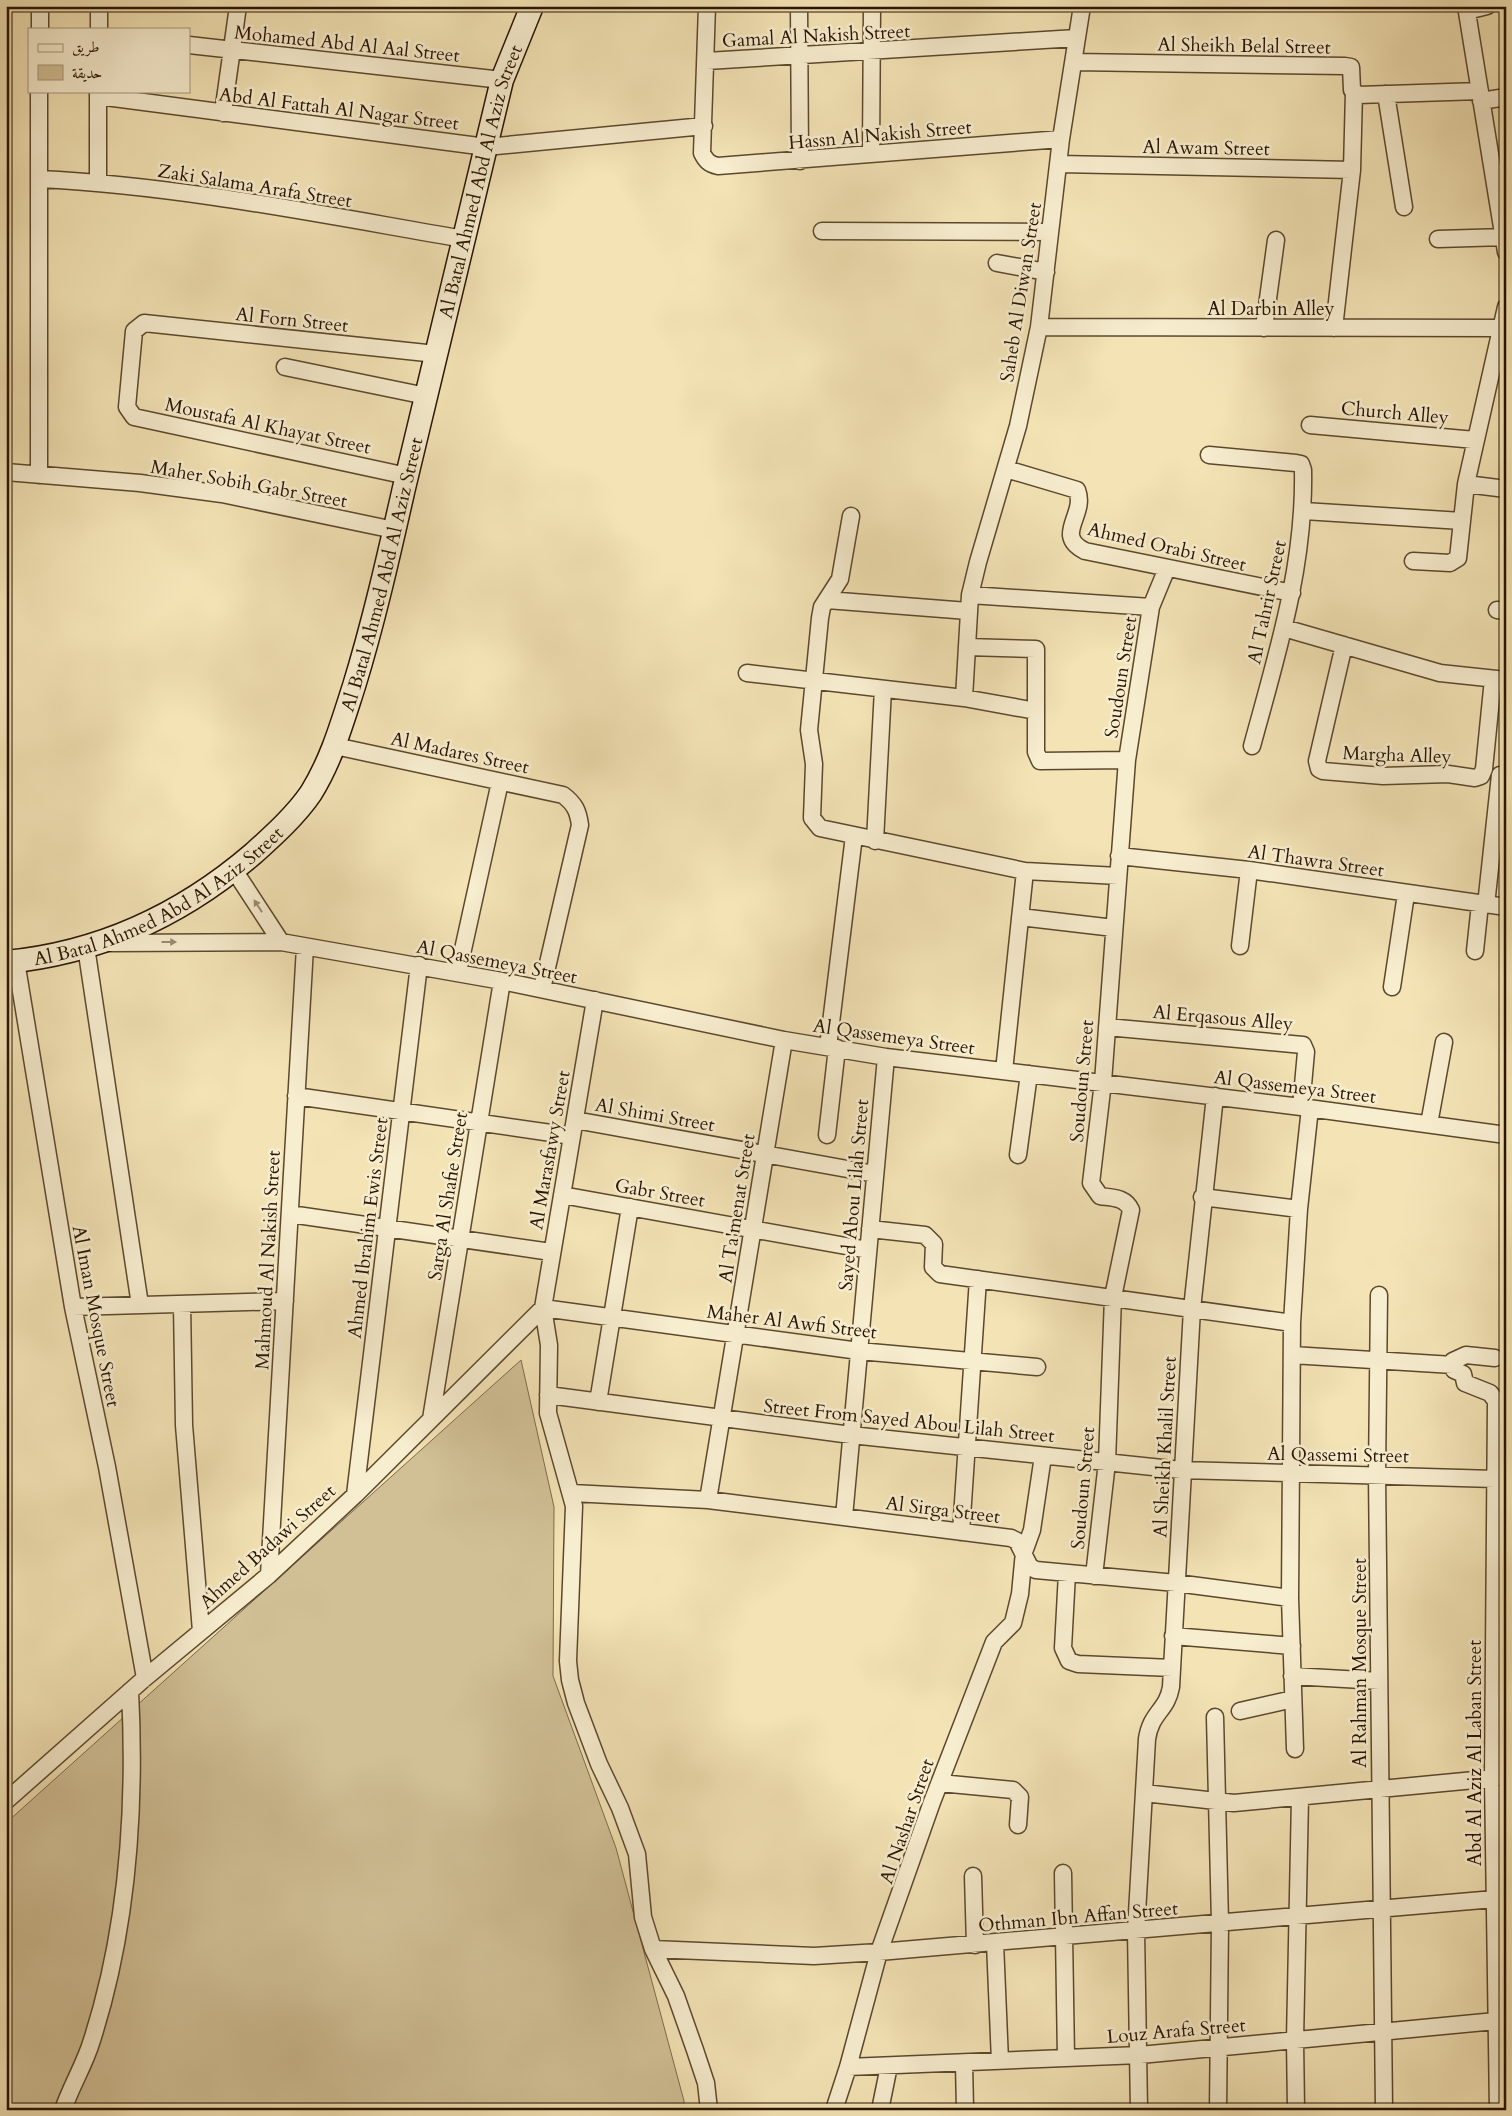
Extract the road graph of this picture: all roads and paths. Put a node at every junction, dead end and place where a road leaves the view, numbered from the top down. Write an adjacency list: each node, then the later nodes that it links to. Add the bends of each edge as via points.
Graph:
1 (40, 6): 11 (street)
2 (99, 6): 12 (street)
3 (238, 6): 15 (street)
4 (532, 6): 20 (main road, Al Batal Ahmed Abd Al Aziz Street)
5 (707, 6): 18 (street)
6 (799, 6): 17 (street)
7 (872, 6): 16 (street)
8 (1082, 6): 13 (street, Saheb Al Diwan Street)
9 (1487, 6): 10 (street)
10 (1466, 9): 25 (street)
11 (40, 28)
12 (99, 28)
13 (1076, 38): 16 (street, Gamal Al Nakish Street); 19 (street, Saheb Al Diwan Street)
14 (190, 45): 15 (street, Mohamed Abd Al Aal Street)
15 (232, 50): 20 (street, Mohamed Abd Al Aal Street); 27 (street)
16 (872, 52): 17 (street, Gamal Al Nakish Street); 31 (street)
17 (799, 55): 18 (street, Gamal Al Nakish Street); 32 (street)
18 (707, 61): 28 (street)
19 (1074, 62): 22 (street, Al Sheikh Belal Street, via 1349,66); 29 (street, Saheb Al Diwan Street)
20 (502, 80): 30 (main road, Al Batal Ahmed Abd Al Aziz Street)
21 (40, 92): 35 (street)
22 (1354, 92): 24 (street, via 1358,95); 34 (street)
23 (98, 94): 27 (street, Abd Al Fattah Al Nagar Street); 36 (street)
24 (1386, 94): 25 (street); 37 (street)
25 (1480, 96): 26 (street); 43 (street)
26 (1506, 97)
27 (223, 113): 30 (street, Abd Al Fattah Al Nagar Street)
28 (704, 126): 30 (street, Abd Al Fattah Al Nagar Street); 32 (street, Hassn Al Nakish Street, via 702,153 705,160 718,166)
29 (1061, 139): 31 (street, Hassn Al Nakish Street); 33 (street, Saheb Al Diwan Street)
30 (486, 147): 40 (main road, Al Batal Ahmed Abd Al Aziz Street)
31 (871, 154): 32 (street, Hassn Al Nakish Street)
32 (800, 161)
33 (1059, 164): 34 (street, Al Awam Street); 39 (street, Saheb Al Diwan Street)
34 (1352, 170): 49 (street)
35 (39, 179): 36 (street, Zaki Salama Arafa Street); 60 (street)
36 (98, 182): 40 (street, Zaki Salama Arafa Street, via 246,202)
37 (1404, 207)
38 (822, 231): 39 (street)
39 (1050, 232): 45 (street, Saheb Al Diwan Street)
40 (464, 239): 51 (main road, Al Batal Ahmed Abd Al Aziz Street)
41 (1438, 239): 43 (street)
42 (1276, 240): 48 (street)
43 (1505, 244)
44 (996, 263): 45 (street)
45 (1046, 272): 47 (street, Saheb Al Diwan Street)
46 (1506, 307): 50 (street)
47 (1039, 327): 48 (street, Al Darbin Alley); 58 (street, Saheb Al Diwan Street)
48 (1264, 328): 49 (street, Al Darbin Alley)
49 (1334, 328): 50 (street, Al Darbin Alley)
50 (1502, 328): 56 (street)
51 (436, 354): 53 (main road, Al Batal Ahmed Abd Al Aziz Street); 54 (street, Al Forn Street, via 144,323 134,331)
52 (285, 367): 53 (street)
53 (426, 396): 61 (main road, Al Batal Ahmed Abd Al Aziz Street)
54 (127, 407): 61 (street, Moustafa Al Khayat Street, via 134,417)
55 (1310, 425): 56 (street, Church Alley)
56 (1475, 440): 62 (street)
57 (1209, 454): 64 (street, Al Tahrir Street, via 1301,464)
58 (1006, 469): 69 (street, Ahmed Orabi Street, via 1076,490 1080,504 1070,532 1075,546 1085,551); 71 (street, Saheb Al Diwan Street)
59 (6, 472): 60 (street, Maher Sobih Gabr Street)
60 (39, 475): 67 (street, Maher Sobih Gabr Street, via 222,494)
61 (407, 476): 67 (main road, Al Batal Ahmed Abd Al Aziz Street)
62 (1466, 484): 63 (street); 66 (street)
63 (1506, 489)
64 (1304, 511): 66 (street); 70 (street, Al Tahrir Street)
65 (851, 516): 72 (street, via 840,579)
66 (1462, 521): 68 (street, via 1455,562)
67 (394, 530): 84 (main road, Al Batal Ahmed Abd Al Aziz Street, via 365,650)
68 (1413, 561)
69 (1167, 568): 70 (street, Ahmed Orabi Street); 73 (street, Soudoun Street)
70 (1292, 593): 75 (street, Al Tahrir Street)
71 (970, 595): 73 (street); 74 (street, Saheb Al Diwan Street)
72 (828, 600): 74 (street); 80 (street, via 822,607 820,618)
73 (1151, 607): 86 (street, Soudoun Street)
74 (968, 611): 77 (street, Saheb Al Diwan Street)
75 (1284, 628): 76 (street); 85 (street, Al Tahrir Street)
76 (1344, 645): 79 (street, via 1440,673); 87 (street, Margha Alley, via 1317,761 1319,768 1384,776 1430,773 1475,778)
77 (967, 647): 82 (street, Saheb Al Diwan Street); 83 (street, via 1036,649)
78 (747, 673): 80 (street)
79 (1499, 680): 87 (street)
80 (814, 681): 81 (street); 90 (street, via 809,730 814,764 812,818 820,828)
81 (883, 689): 82 (street); 91 (street)
82 (964, 698): 83 (street)
83 (1036, 711): 86 (street, via 1036,752 1040,760)
84 (335, 746): 89 (street, Al Madares Street); 93 (main road, Al Batal Ahmed Abd Al Aziz Street, via 310,794 275,835)
85 (1252, 746)
86 (1127, 760): 92 (street, Soudoun Street)
87 (1482, 774): 88 (street)
88 (1503, 775): 98 (street)
89 (500, 782): 109 (street); 112 (street, Al Madares Street, via 563,795 578,812 580,825)
90 (854, 836): 91 (street); 117 (street)
91 (875, 841): 95 (street)
92 (1119, 856): 94 (street, Al Thawra Street); 96 (street, Soudoun Street)
93 (234, 870): 102 (street, one-way to 93); 103 (main road, Al Batal Ahmed Abd Al Aziz Street, via 149,923)
94 (1249, 870): 97 (street, Al Thawra Street); 104 (street)
95 (1025, 871): 96 (street); 100 (street)
96 (1118, 876): 101 (street, Soudoun Street)
97 (1406, 894): 98 (street, Al Thawra Street); 111 (street)
98 (1483, 904): 99 (street, Al Thawra Street); 106 (street)
99 (1506, 907)
100 (1020, 917): 101 (street); 119 (street)
101 (1114, 928): 114 (street, Soudoun Street)
102 (281, 942): 103 (street, Al Qassemeya Street, one-way to 102); 105 (street, Al Qassemeya Street)
103 (95, 945): 107 (main road, Al Batal Ahmed Abd Al Aziz Street); 149 (street)
104 (1240, 946)
105 (305, 947): 108 (street, Al Qassemeya Street); 122 (street, Mahmoud Al Nakish Street)
106 (1474, 951)
107 (11, 961): 151 (street, Al Iman Mosque Street)
108 (419, 965): 109 (street, Al Qassemeya Street); 125 (street, Ahmed Ibrahim Ewis Street)
109 (458, 972): 110 (street, Al Qassemeya Street)
110 (502, 981): 112 (street, Al Qassemeya Street); 126 (street, Sarga Al Shafie Street)
111 (1392, 987)
112 (542, 989): 113 (street, Al Qassemeya Street)
113 (595, 1000): 115 (street, Al Qassemeya Street); 128 (street, Al Marasfawy Street)
114 (1106, 1027): 121 (street, Soudoun Street); 124 (street, Al Erqasous Alley, via 1303,1045 1306,1052)
115 (784, 1040): 117 (street, Al Qassemeya Street); 131 (street, Al Ta'menat Street)
116 (1444, 1042): 127 (street)
117 (833, 1048): 118 (street, Al Qassemeya Street); 129 (street)
118 (886, 1056): 119 (street, Al Qassemeya Street); 133 (street, Sayed Abou Lilah Street)
119 (1004, 1071): 120 (street, Al Qassemeya Street)
120 (1029, 1074): 121 (street, Al Qassemeya Street); 132 (street)
121 (1103, 1082): 123 (street, Al Qassemeya Street); 147 (street, Soudoun Street, via 1091,1183 1100,1196 1122,1200 1131,1210)
122 (296, 1096): 125 (street, Al Shimi Street); 138 (street, Mahmoud Al Nakish Street)
123 (1215, 1096): 124 (street, Al Qassemeya Street); 135 (street, Al Sheikh Khalil Street)
124 (1306, 1107): 127 (street, Al Qassemeya Street); 137 (street)
125 (401, 1111): 126 (street, Al Shimi Street); 139 (street, Ahmed Ibrahim Ewis Street)
126 (479, 1123): 128 (street, Al Shimi Street); 142 (street, Sarga Al Shafie Street)
127 (1429, 1124): 130 (street, Al Qassemeya Street)
128 (573, 1128): 131 (street, Al Shimi Street); 134 (street, Al Marasfawy Street)
129 (827, 1135)
130 (1506, 1135)
131 (766, 1154): 133 (street, Al Shimi Street); 140 (street, Al Ta'menat Street)
132 (1018, 1155)
133 (875, 1174): 141 (street, Sayed Abou Lilah Street)
134 (562, 1195): 136 (street, Gabr Street); 144 (street, Al Marasfawy Street)
135 (1202, 1197): 137 (street); 153 (street, Al Sheikh Khalil Street)
136 (630, 1207): 140 (street, Gabr Street); 154 (street)
137 (1299, 1209): 155 (street)
138 (290, 1214): 139 (street); 148 (street, Mahmoud Al Nakish Street)
139 (387, 1228): 142 (street); 177 (street, Ahmed Ibrahim Ewis Street)
140 (753, 1229): 143 (street, Gabr Street); 156 (street, Al Ta'menat Street)
141 (870, 1229): 143 (street, Sayed Abou Lilah Street); 145 (street, via 925,1235 934,1244 933,1267 940,1274)
142 (460, 1238): 144 (street); 166 (street, Sarga Al Shafie Street)
143 (868, 1250): 157 (street, Sayed Abou Lilah Street)
144 (551, 1252): 152 (street, Al Marasfawy Street)
145 (978, 1279): 147 (street); 161 (street)
146 (1379, 1295): 160 (street, Al Rahman Mosque Street)
147 (1113, 1297): 153 (street); 171 (street, Soudoun Street)
148 (285, 1301): 150 (street); 185 (street, Mahmoud Al Nakish Street)
149 (140, 1304): 150 (street); 151 (street)
150 (182, 1304): 189 (street, via 184,1425)
151 (73, 1307): 194 (street, Al Iman Mosque Street, via 107,1467)
152 (543, 1308): 154 (street, Maher Al Awfi Street); 164 (street, via 549,1345); 166 (street, Ahmed Badawi Street)
153 (1192, 1309): 155 (street); 172 (street, Al Sheikh Khalil Street)
154 (611, 1317): 156 (street, Maher Al Awfi Street); 165 (street)
155 (1292, 1323): 158 (street)
156 (736, 1335): 157 (street, Maher Al Awfi Street); 167 (street, Al Ta'menat Street)
157 (859, 1351): 161 (street, Maher Al Awfi Street); 168 (street, Sayed Abou Lilah Street)
158 (1292, 1355): 160 (street); 173 (street)
159 (1495, 1358): 162 (street, via 1461,1356)
160 (1378, 1360): 162 (street); 174 (street, Al Rahman Mosque Street)
161 (972, 1361): 163 (street, Maher Al Awfi Street); 169 (street)
162 (1452, 1365): 175 (street, Abd Al Aziz Al Laban Street, via 1454,1370 1463,1374 1466,1382 1494,1396)
163 (1036, 1367)
164 (548, 1395): 165 (street, Street From Sayed Abou Lilah Street); 176 (street, via 552,1433)
165 (598, 1402): 167 (street, Street From Sayed Abou Lilah Street)
166 (431, 1419): 177 (street, Ahmed Badawi Street)
167 (722, 1419): 168 (street, Street From Sayed Abou Lilah Street); 178 (street, Al Ta'menat Street)
168 (852, 1435): 169 (street, Street From Sayed Abou Lilah Street); 180 (street, Sayed Abou Lilah Street)
169 (966, 1448): 170 (street, Street From Sayed Abou Lilah Street); 181 (street)
170 (1043, 1456): 171 (street, Street From Sayed Abou Lilah Street); 182 (street, Al Nashar Street, via 1032,1530)
171 (1107, 1462): 172 (street, Street From Sayed Abou Lilah Street); 186 (street, Soudoun Street)
172 (1181, 1470): 173 (street, Al Qassemi Street); 187 (street, Al Sheikh Khalil Street)
173 (1291, 1474): 174 (street, Al Qassemi Street); 188 (street)
174 (1377, 1474): 175 (street, Al Qassemi Street); 195 (street, Al Rahman Mosque Street)
175 (1495, 1479): 179 (street, Abd Al Aziz Al Laban Street)
176 (572, 1492): 178 (street, Al Sirga Street); 219 (street, via 570,1680 596,1755 637,1854 643,1917)
177 (355, 1495): 185 (street, Ahmed Badawi Street)
178 (708, 1500): 180 (street, Al Sirga Street)
179 (1500, 1513): 183 (street, Abd Al Aziz Al Laban Street)
180 (844, 1517): 181 (street, Al Sirga Street)
181 (961, 1532): 182 (street, Al Sirga Street, via 1011,1538 1017,1540)
182 (1024, 1552): 184 (street, Al Sirga Street, via 1030,1567); 202 (street, Al Nashar Street, via 1020,1594 1013,1622 994,1642)
183 (1500, 1558): 201 (street, Abd Al Aziz Al Laban Street)
184 (1067, 1574): 186 (street, Al Sirga Street); 192 (street, via 1063,1648 1069,1661)
185 (269, 1575): 189 (street, Ahmed Badawi Street)
186 (1094, 1576): 187 (street, Al Sirga Street)
187 (1176, 1584): 188 (street, Al Sirga Street); 190 (street, Al Sheikh Khalil Street)
188 (1290, 1598): 191 (street)
189 (201, 1631): 194 (street, Ahmed Badawi Street)
190 (1173, 1636): 191 (street); 192 (street, Al Sheikh Khalil Street)
191 (1292, 1646): 193 (street)
192 (1172, 1668): 204 (street, Al Sheikh Khalil Street, via 1169,1698 1153,1716 1149,1727)
193 (1292, 1676): 195 (street); 197 (street)
194 (145, 1678): 196 (street, Ahmed Badawi Street)
195 (1379, 1682): 203 (street, Al Rahman Mosque Street)
196 (130, 1692): 206 (street, Ahmed Badawi Street); 231 (street, via 134,1756 122,1907 108,1982 92,2042)
197 (1293, 1699): 198 (street); 200 (street)
198 (1240, 1711)
199 (1215, 1717): 207 (street)
200 (1295, 1749)
201 (1499, 1778): 203 (street); 211 (street, Abd Al Aziz Al Laban Street)
202 (940, 1783): 208 (street, via 1013,1790 1020,1798); 220 (street, Al Nashar Street)
203 (1380, 1789): 205 (street); 212 (street, Al Rahman Mosque Street)
204 (1144, 1793): 207 (street); 215 (street, Al Sheikh Khalil Street)
205 (1300, 1798): 207 (street); 213 (street)
206 (6, 1801)
207 (1218, 1803): 214 (street)
208 (1018, 1825)
209 (1063, 1873): 216 (street)
210 (973, 1876): 218 (street)
211 (1500, 1898): 212 (street, Othman Ibn Affan Street); 221 (street, Abd Al Aziz Al Laban Street)
212 (1383, 1909): 213 (street, Othman Ibn Affan Street); 222 (street, Al Rahman Mosque Street)
213 (1298, 1916): 214 (street, Othman Ibn Affan Street); 223 (street)
214 (1220, 1923): 215 (street, Othman Ibn Affan Street); 224 (street)
215 (1136, 1931): 216 (street, Othman Ibn Affan Street); 225 (street, Al Sheikh Khalil Street)
216 (1064, 1937): 217 (street, Othman Ibn Affan Street); 226 (street)
217 (995, 1943): 218 (street, Othman Ibn Affan Street); 227 (street)
218 (975, 1945): 220 (street, Othman Ibn Affan Street)
219 (653, 1949): 220 (street, Othman Ibn Affan Street, via 814,1956); 232 (street, via 676,1996 695,2050 706,2083)
220 (879, 1952): 230 (street, Al Nashar Street)
221 (1501, 2020): 222 (street, Louz Arafa Street); 240 (street, Abd Al Aziz Al Laban Street)
222 (1383, 2031): 223 (street, Louz Arafa Street); 239 (street)
223 (1295, 2040): 224 (street, Louz Arafa Street); 238 (street)
224 (1218, 2047): 225 (street, Louz Arafa Street); 237 (street)
225 (1140, 2055): 226 (street, Louz Arafa Street); 236 (street, Al Sheikh Khalil Street)
226 (1066, 2058): 227 (street, Louz Arafa Street)
227 (1000, 2061): 228 (street, Louz Arafa Street)
228 (964, 2063): 229 (street, Louz Arafa Street); 235 (street)
229 (889, 2066): 230 (street, Louz Arafa Street); 234 (street)
230 (848, 2067): 233 (street, Al Nashar Street)
231 (63, 2110)
232 (709, 2110)
233 (834, 2110)
234 (880, 2110)
235 (965, 2110)
236 (1139, 2110)
237 (1218, 2110)
238 (1296, 2110)
239 (1384, 2110)
240 (1498, 2110)

